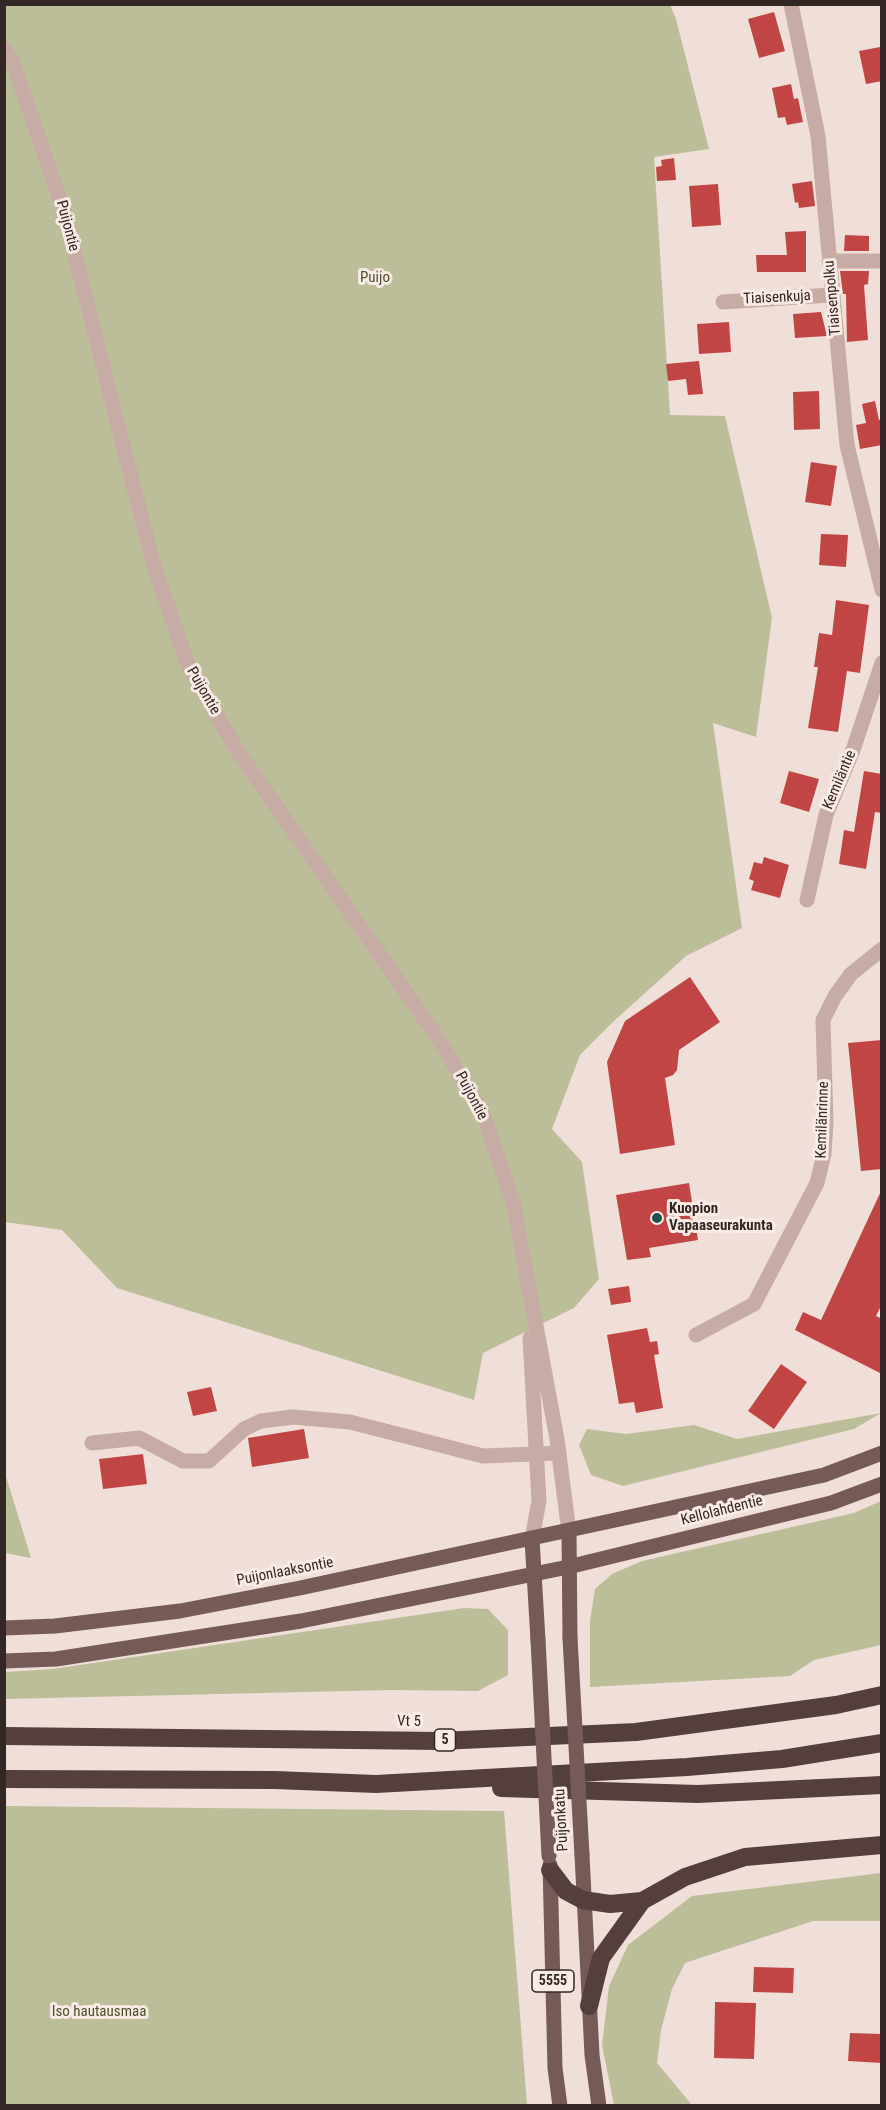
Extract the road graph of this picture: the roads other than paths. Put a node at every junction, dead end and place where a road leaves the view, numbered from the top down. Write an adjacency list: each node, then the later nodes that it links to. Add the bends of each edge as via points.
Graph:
1 (791, 4): 3 (street, Tiaisenpolku, via 818,136)
2 (4, 49): 11 (street, Puijontie / 5555, via 13,62 64,211 152,559 188,665 237,750 440,1041 483,1114 513,1201)
3 (829, 261): 4 (street); 5 (street, Tiaisenpolku)
4 (882, 261)
5 (831, 295): 6 (street, Tiaisenkuja); 7 (street, Tiaisenpolku, via 847,445)
6 (723, 302)
7 (882, 590)
8 (882, 663): 9 (street, Kemiläntie, via 854,750 826,815)
9 (807, 900)
10 (882, 949): 12 (street, Kemilänrinne, via 850,974 823,1020 826,1123 817,1183 754,1304)
11 (527, 1275): 14 (street, Puijontie / 5555); 16 (street, Puijontie / 5555)
12 (696, 1335)
13 (92, 1443): 16 (street, via 139,1438 183,1461 209,1461 261,1420 293,1417 350,1422 483,1456)
14 (559, 1453): 16 (street); 18 (street, Puijontie / 5555)
15 (882, 1453): 18 (main road, Kellolahdentie, via 824,1475)
16 (536, 1454): 19 (street, Puijontie / 5555, via 539,1502)
17 (882, 1484): 20 (main road, Kellolahdentie, via 831,1503)
18 (569, 1532): 19 (main road, Puijonlaaksontie); 20 (main road, Puijonkatu / 5555)
19 (532, 1539): 21 (main road, Puijonkatu / 5555); 22 (main road, Puijonlaaksontie, via 180,1611)
20 (568, 1567): 21 (main road); 32 (main road, Puijonkatu / 5555, bridge)
21 (536, 1573): 23 (main road, via 301,1621 56,1659); 31 (main road, Puijonkatu / 5555, bridge)
22 (4, 1628)
23 (4, 1661)
24 (882, 1695): 25 (highway, Vt 5 / 5, via 636,1732 440,1741)
25 (4, 1736)
26 (882, 1743): 28 (highway, via 782,1760)
27 (4, 1779): 28 (highway)
28 (376, 1784): 29 (highway, via 698,1794)
29 (882, 1785)
30 (882, 1845): 33 (highway, via 745,1857 685,1877)
31 (550, 1863): 32 (highway, via 566,1890); 35 (main road, Puijonkatu / 5555, via 555,2068)
32 (583, 1900): 33 (highway, via 610,1904); 34 (main road, Puijonkatu / 5555)
33 (642, 1901): 34 (highway, via 601,1958)
34 (589, 2007): 36 (main road, Puijonkatu / 5555)
35 (560, 2106)
36 (599, 2106)

